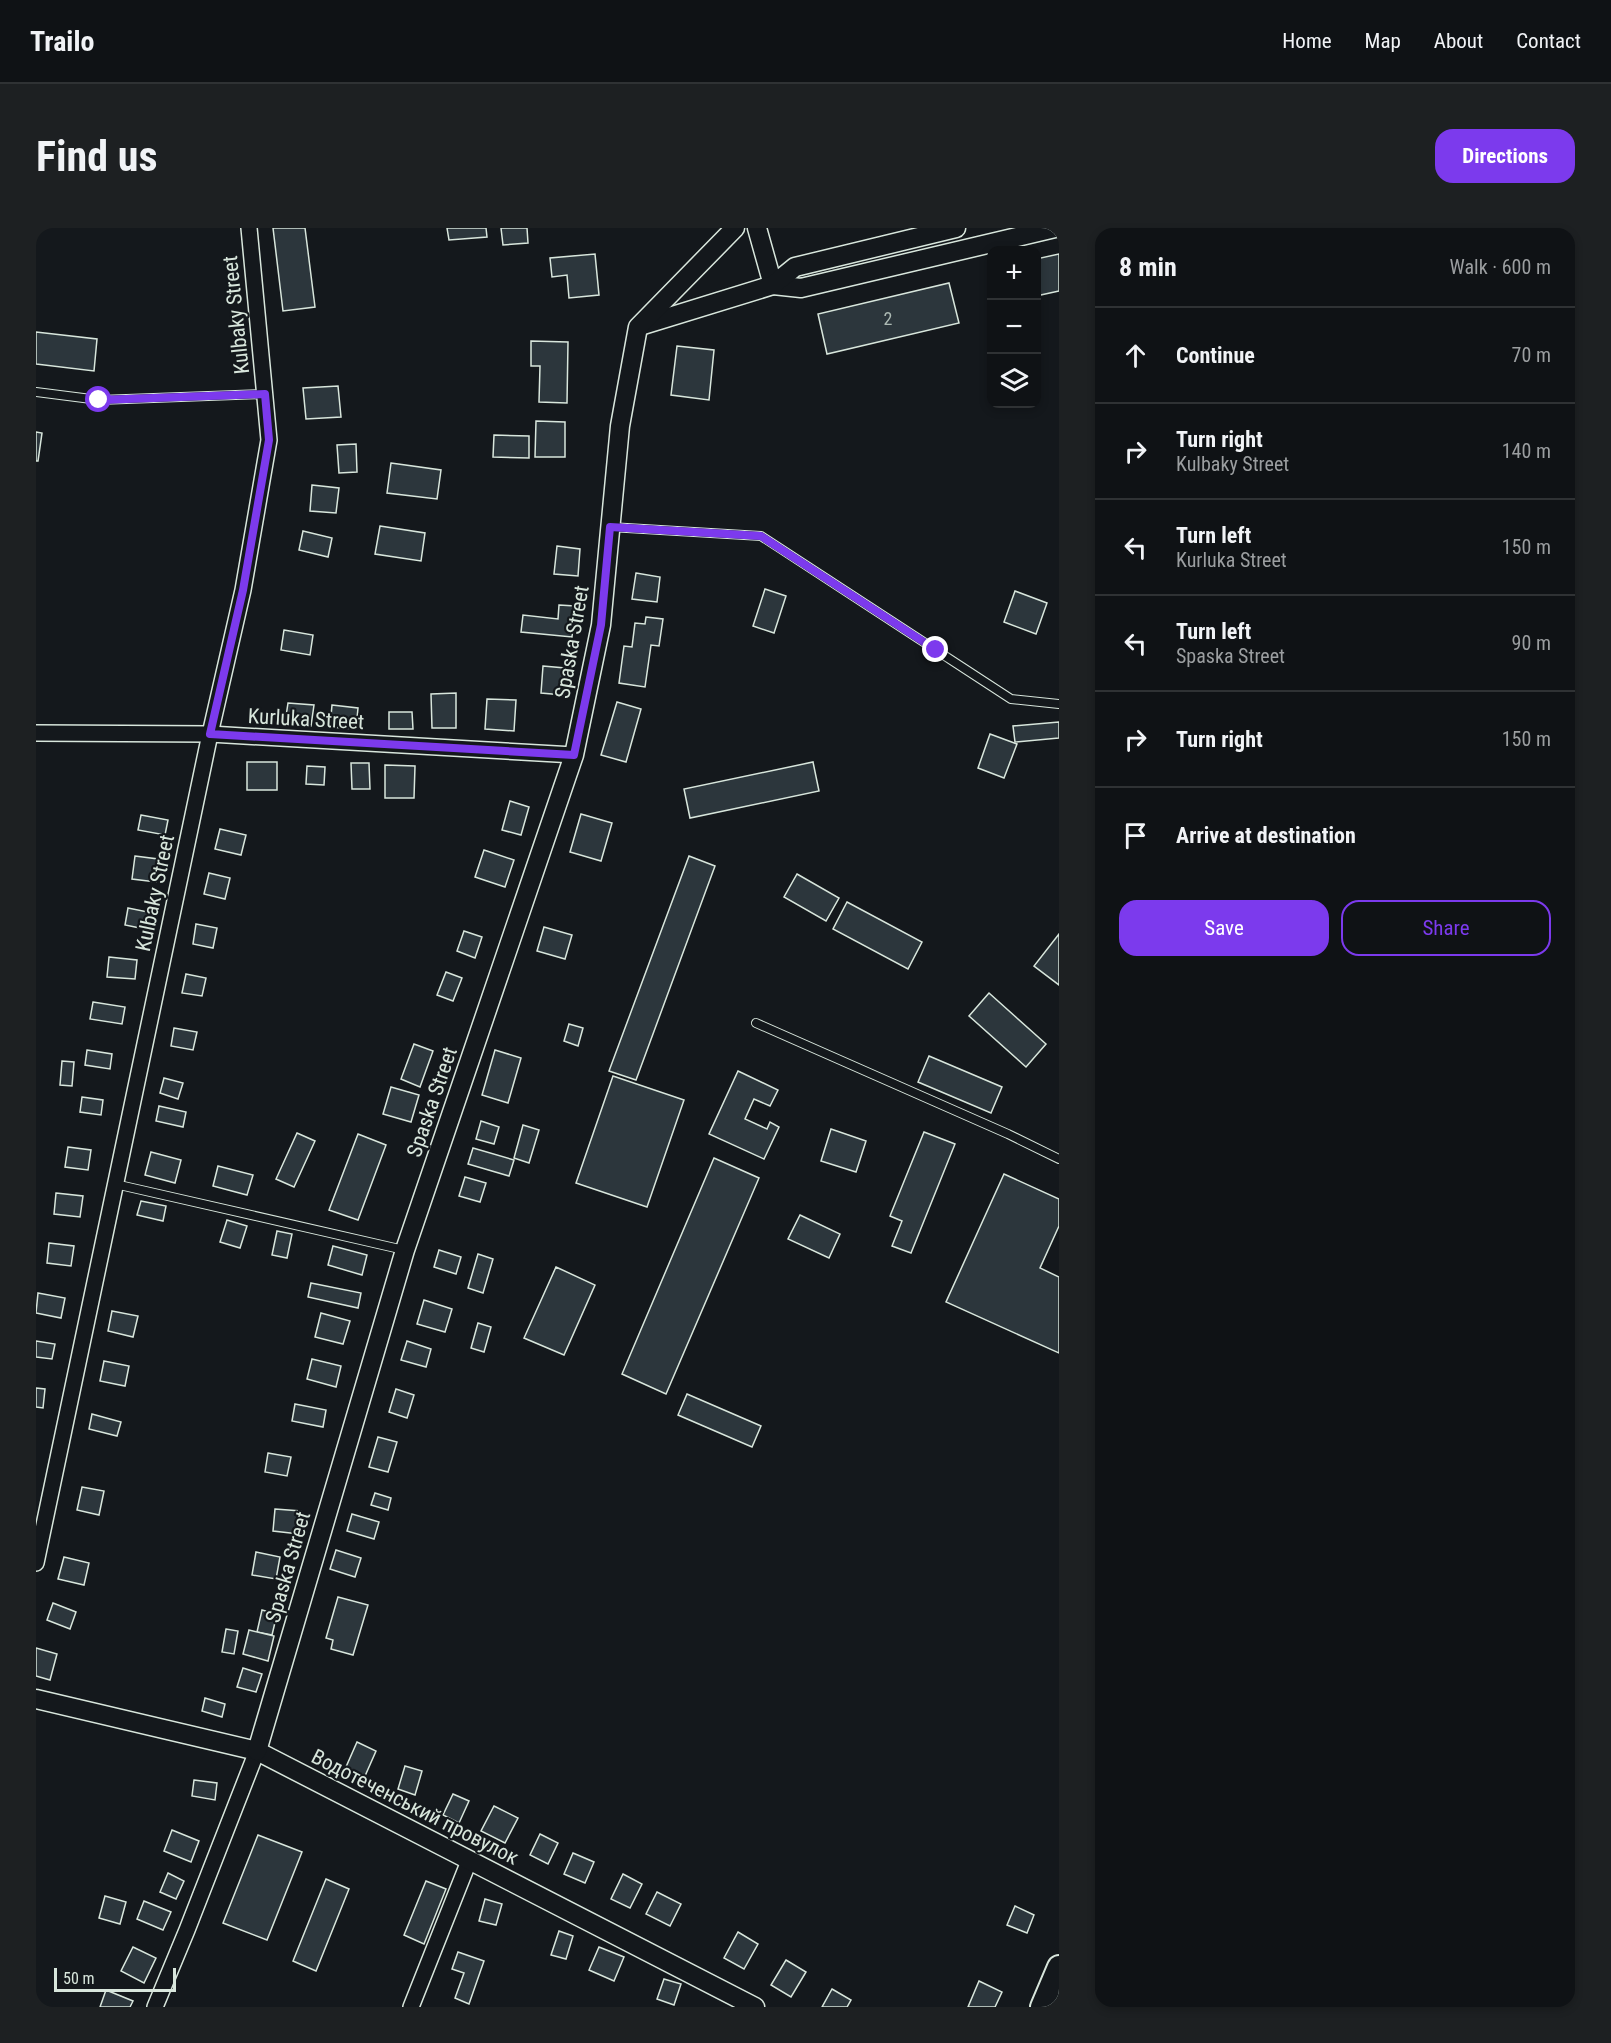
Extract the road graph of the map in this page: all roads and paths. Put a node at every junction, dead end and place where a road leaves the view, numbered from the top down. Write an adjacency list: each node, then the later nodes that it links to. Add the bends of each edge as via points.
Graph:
1 (249, 228): 9 (street, Kulbaky Street)
2 (735, 228): 7 (street)
3 (757, 228): 6 (street)
4 (956, 228): 6 (street, via 795,267)
5 (1055, 228): 6 (street, via 801,288)
6 (773, 285): 7 (street)
7 (639, 327): 10 (street, Spaska Street, via 620,426)
8 (36, 392): 9 (lane, via 99,400)
9 (265, 394): 13 (street, Kulbaky Street, via 269,440 243,590)
10 (610, 527): 11 (lane, via 761,536 1011,699); 14 (street, Spaska Street, via 601,625)
11 (1059, 704)
12 (36, 733): 13 (street, Kurluka Street)
13 (210, 734): 14 (street, Kurluka Street); 17 (street, Kulbaky Street)
14 (574, 755): 18 (street, Spaska Street)
15 (756, 1023): 16 (lane)
16 (1059, 1159)
17 (115, 1184): 18 (lane); 19 (street, Kulbaky Street)
18 (405, 1250): 21 (street, Spaska Street)
19 (36, 1563)
20 (36, 1700): 21 (street, Водотеченський провулок)
21 (257, 1751): 22 (street, Водотеченський провулок); 24 (street, Spaska Street)
22 (469, 1861): 25 (street); 26 (street, Водотеченський провулок)
23 (1059, 1967): 27 (main road)
24 (155, 2007)
25 (411, 2007)
26 (754, 2007)
27 (1042, 2007)

